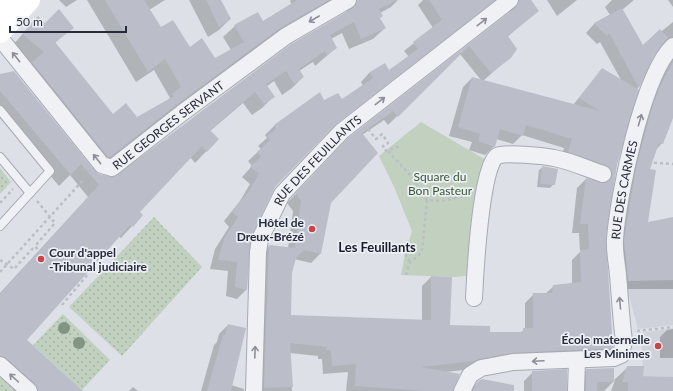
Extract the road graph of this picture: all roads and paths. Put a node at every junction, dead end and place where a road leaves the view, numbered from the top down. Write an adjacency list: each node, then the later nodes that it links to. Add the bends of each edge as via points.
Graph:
1 (5, 0): 5 (main road)
2 (29, 0): 6 (main road)
3 (348, 0): 7 (street, RUE GEORGES SERVANT, one-way to 7, via 286,36 112,168 102,165)
4 (510, 0): 41 (street, RUE DES FEUILLANTS, one-way to 4, via 258,252 260,239 282,194 342,131)
5 (0, 5)
6 (0, 32)
7 (0, 38)
8 (673, 46): 14 (street, RUE DES CARMES, one-way to 8, via 646,97 656,73)
9 (0, 110): 20 (lane, via 50,171)
10 (368, 129): 12 (path, via 376,139 382,134 388,143 383,146 384,150)
11 (399, 146): 12 (path)
12 (388, 151): 21 (path, via 412,177)
13 (0, 157): 18 (lane)
14 (628, 159): 15 (path); 16 (street, RUE DES CARMES)
15 (673, 164)
16 (614, 177): 19 (street, via 554,158 512,154 497,156 490,162); 37 (street, RUE DES CARMES, one-way to 16, via 615,240)
17 (84, 179): 23 (path)
18 (20, 181): 20 (lane); 22 (path)
19 (484, 192): 21 (path, via 442,201); 34 (street)
20 (30, 193): 23 (path); 24 (lane)
21 (426, 200): 29 (path, via 422,251)
22 (0, 203)
23 (50, 216): 25 (path, via 55,223); 30 (path)
24 (0, 226)
25 (35, 246): 26 (path); 30 (path, via 14,270)
26 (39, 250)
27 (405, 254): 29 (path)
28 (0, 260): 30 (path)
29 (410, 262): 33 (path)
30 (6, 264): 31 (path)
31 (0, 272)
32 (88, 274): 35 (path)
33 (406, 275)
34 (474, 298)
35 (62, 305)
36 (673, 327): 37 (path)
37 (623, 337): 38 (street, via 621,355 614,358)
38 (577, 360): 42 (street, one-way to 42, via 513,362 480,368 470,375); 43 (street)
39 (0, 365): 40 (street, one-way to 39)
40 (29, 391)
41 (254, 391)
42 (462, 391)
43 (576, 391)

